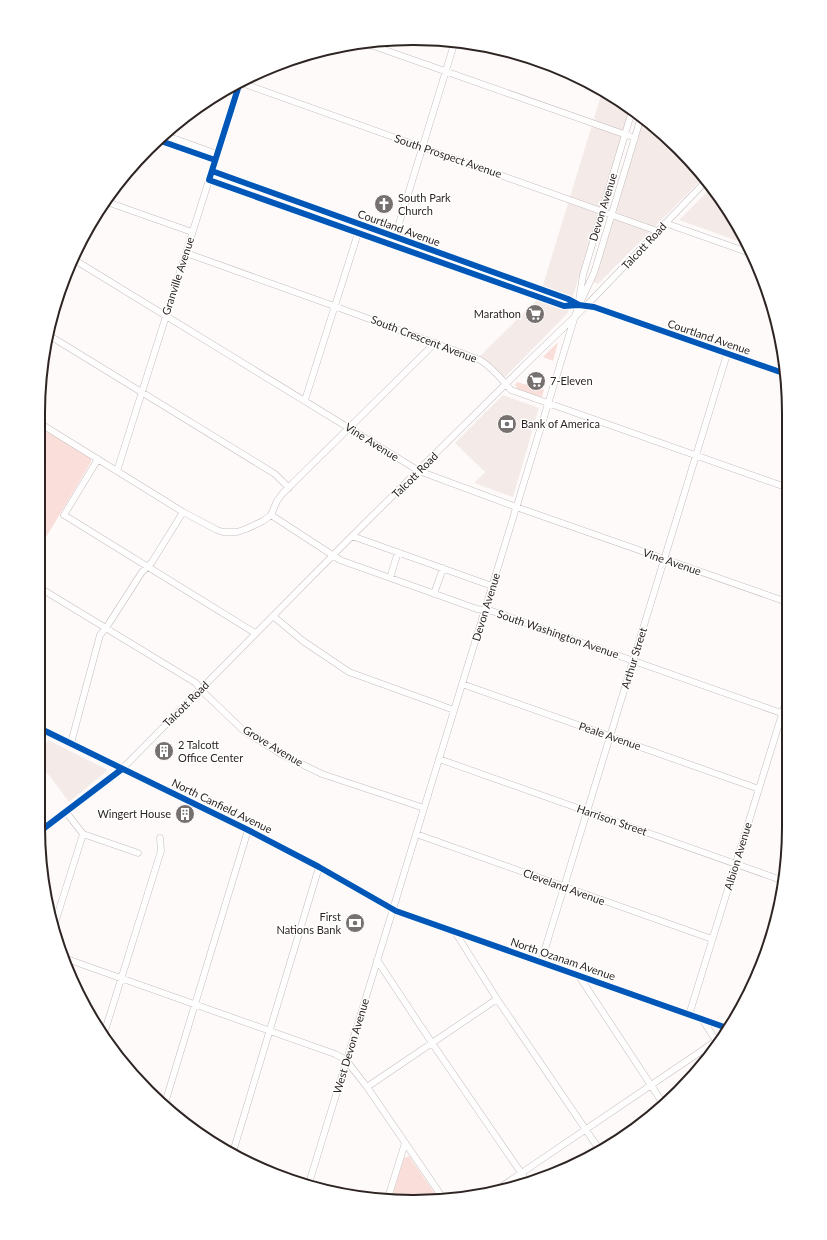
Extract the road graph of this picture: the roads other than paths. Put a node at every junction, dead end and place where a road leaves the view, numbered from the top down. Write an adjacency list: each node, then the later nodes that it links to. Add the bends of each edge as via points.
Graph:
1 (376, 47): 3 (street)
2 (453, 47): 3 (street)
3 (446, 72): 8 (street); 12 (street)
4 (247, 85): 12 (street, South Prospect Avenue)
5 (236, 90): 13 (street, Granville Avenue)
6 (631, 116): 8 (street, Devon Avenue)
7 (640, 122): 10 (street, Devon Avenue)
8 (625, 135): 10 (street); 19 (street, Devon Avenue)
9 (170, 137): 13 (street)
10 (635, 138): 20 (street, Devon Avenue)
11 (164, 142): 14 (street)
12 (423, 147): 19 (street, South Prospect Avenue); 26 (street)
13 (217, 154): 14 (street, Granville Avenue)
14 (215, 160): 15 (street, Granville Avenue)
15 (212, 172): 16 (street, Granville Avenue); 22 (street, Courtland Avenue)
16 (209, 180): 24 (street, Granville Avenue); 25 (street, Courtland Avenue)
17 (702, 185): 21 (street, Talcott Road)
18 (111, 203): 24 (street)
19 (602, 211): 20 (street, South Prospect Avenue); 31 (street, Devon Avenue, via 583,275)
20 (612, 214): 23 (street, South Prospect Avenue); 31 (street, Devon Avenue, via 594,273)
21 (665, 223): 23 (street, Talcott Road); 28 (street)
22 (360, 225): 25 (street); 26 (street, Courtland Avenue)
23 (657, 231): 33 (street, Talcott Road)
24 (192, 232): 29 (street, Granville Avenue)
25 (358, 233): 27 (street, Courtland Avenue); 32 (street)
26 (395, 237): 27 (street); 31 (street, Courtland Avenue)
27 (393, 245): 31 (street, Courtland Avenue, via 564,306)
28 (744, 251)
29 (186, 254): 32 (street, South Crescent Avenue); 34 (street, Granville Avenue)
30 (78, 262): 34 (street, Vine Avenue)
31 (579, 305): 33 (street, Courtland Avenue); 35 (street, Devon Avenue)
32 (334, 306): 37 (street, South Crescent Avenue); 42 (street)
33 (586, 306): 35 (street, Talcott Road); 38 (street, Courtland Avenue)
34 (166, 315): 41 (street, Granville Avenue); 42 (street, Vine Avenue)
35 (575, 316): 40 (street, Talcott Road); 43 (street, Devon Avenue)
36 (53, 338): 41 (street)
37 (435, 343): 40 (street, South Crescent Avenue, via 483,362); 45 (street)
38 (727, 354): 39 (street, Courtland Avenue); 46 (street, Arthur Street)
39 (780, 372)
40 (506, 384): 43 (street, South Crescent Avenue, via 511,390); 49 (street, Talcott Road)
41 (142, 392): 48 (street, Granville Avenue); 51 (street, via 275,474)
42 (304, 400): 45 (street, Vine Avenue)
43 (548, 404): 46 (street, South Crescent Avenue); 52 (street, Devon Avenue)
44 (45, 427): 47 (street)
45 (350, 428): 49 (street, Vine Avenue); 51 (street)
46 (696, 456): 50 (street, South Crescent Avenue); 58 (street, Arthur Street)
47 (98, 460): 48 (street); 59 (street, via 64,515)
48 (117, 471): 53 (street)
49 (419, 471): 52 (street, Vine Avenue); 55 (street, Talcott Road)
50 (782, 486)
51 (289, 488): 54 (street, via 280,497)
52 (516, 508): 58 (street, Vine Avenue); 62 (street, Devon Avenue)
53 (183, 512): 54 (street, via 223,532 246,529); 59 (street, via 152,562)
54 (271, 515): 57 (street, South Washington Avenue)
55 (352, 536): 56 (street); 57 (street, Talcott Road)
56 (398, 552): 60 (street); 61 (street)
57 (333, 556): 61 (street, South Washington Avenue); 67 (street, Talcott Road)
58 (664, 559): 65 (street, Vine Avenue); 70 (street, Arthur Street)
59 (146, 567): 68 (street); 69 (street)
60 (443, 568): 62 (street); 64 (street)
61 (390, 578): 64 (street, South Washington Avenue)
62 (492, 586): 66 (street, Devon Avenue)
63 (45, 591): 68 (street, Grove Avenue)
64 (434, 594): 66 (street, South Washington Avenue, via 477,610)
65 (782, 600)
66 (485, 610): 70 (street, South Washington Avenue); 71 (street, Devon Avenue)
67 (273, 616): 69 (street, Talcott Road); 73 (street, via 303,642 349,672)
68 (106, 628): 72 (street, Grove Avenue, via 196,683); 78 (street, via 100,635)
69 (255, 634): 72 (street, Talcott Road)
70 (633, 661): 74 (street, South Washington Avenue); 77 (street, Arthur Street)
71 (462, 684): 73 (street, Devon Avenue); 77 (street, Peale Avenue)
72 (200, 689): 80 (street, Talcott Road); 82 (street, Grove Avenue, via 244,731 281,754 322,774)
73 (454, 710): 79 (street, Devon Avenue)
74 (782, 713)
75 (782, 720): 81 (street, Albion Avenue)
76 (45, 731): 78 (street, North Canfield Avenue)
77 (610, 736): 81 (street, Peale Avenue); 83 (street, Arthur Street)
78 (71, 743): 80 (street, North Canfield Avenue)
79 (439, 759): 82 (street, Devon Avenue); 83 (street, Harrison Street)
80 (122, 769): 84 (street, Talcott Road); 86 (street, North Canfield Avenue)
81 (759, 789): 91 (street, Albion Avenue)
82 (424, 808): 88 (street, Devon Avenue)
83 (587, 811): 91 (street, Harrison Street); 94 (street, Arthur Street)
84 (66, 812): 85 (street, Talcott Road); 87 (street)
85 (45, 827)
86 (248, 830): 92 (street, North Canfield Avenue); 105 (street)
87 (83, 834): 90 (street); 96 (street)
88 (416, 834): 94 (street, Cleveland Avenue); 95 (street, Devon Avenue)
89 (160, 838): 103 (street, via 161,851)
90 (138, 853)
91 (736, 863): 93 (street, Harrison Street); 98 (street, Albion Avenue)
92 (319, 867): 95 (street, North Canfield Avenue); 110 (street)
93 (778, 878)
94 (564, 887): 98 (street, Cleveland Avenue); 101 (street, Arthur Street)
95 (393, 909): 97 (street, North Ozanam Avenue); 100 (street, West Devon Avenue)
96 (57, 917)
97 (455, 932): 101 (street, North Ozanam Avenue); 104 (street)
98 (712, 939): 106 (street, Albion Avenue)
99 (70, 960): 103 (street)
100 (377, 960): 112 (street); 114 (street, West Devon Avenue)
101 (541, 962): 102 (street, North Ozanam Avenue)
102 (579, 976): 106 (street, North Ozanam Avenue); 115 (street)
103 (120, 978): 105 (street); 109 (street)
104 (497, 999): 112 (street); 119 (street)
105 (195, 1005): 110 (street); 117 (street)
106 (689, 1015): 107 (street, North Ozanam Avenue)
107 (702, 1019): 108 (street, North Ozanam Avenue); 111 (street)
108 (723, 1027)
109 (105, 1029)
110 (270, 1031): 114 (street); 122 (street)
111 (715, 1037)
112 (432, 1043): 116 (street); 123 (street)
113 (709, 1047): 115 (street)
114 (346, 1060): 116 (street); 125 (street, West Devon Avenue)
115 (651, 1085): 118 (street); 119 (street)
116 (367, 1087): 120 (street)
117 (166, 1099)
118 (661, 1100)
119 (586, 1129): 121 (street); 123 (street)
120 (405, 1143): 127 (street); 128 (street)
121 (597, 1146)
122 (234, 1149)
123 (521, 1173): 124 (street); 126 (street)
124 (524, 1177)
125 (310, 1180)
126 (507, 1182)
127 (390, 1194)
128 (440, 1194)

